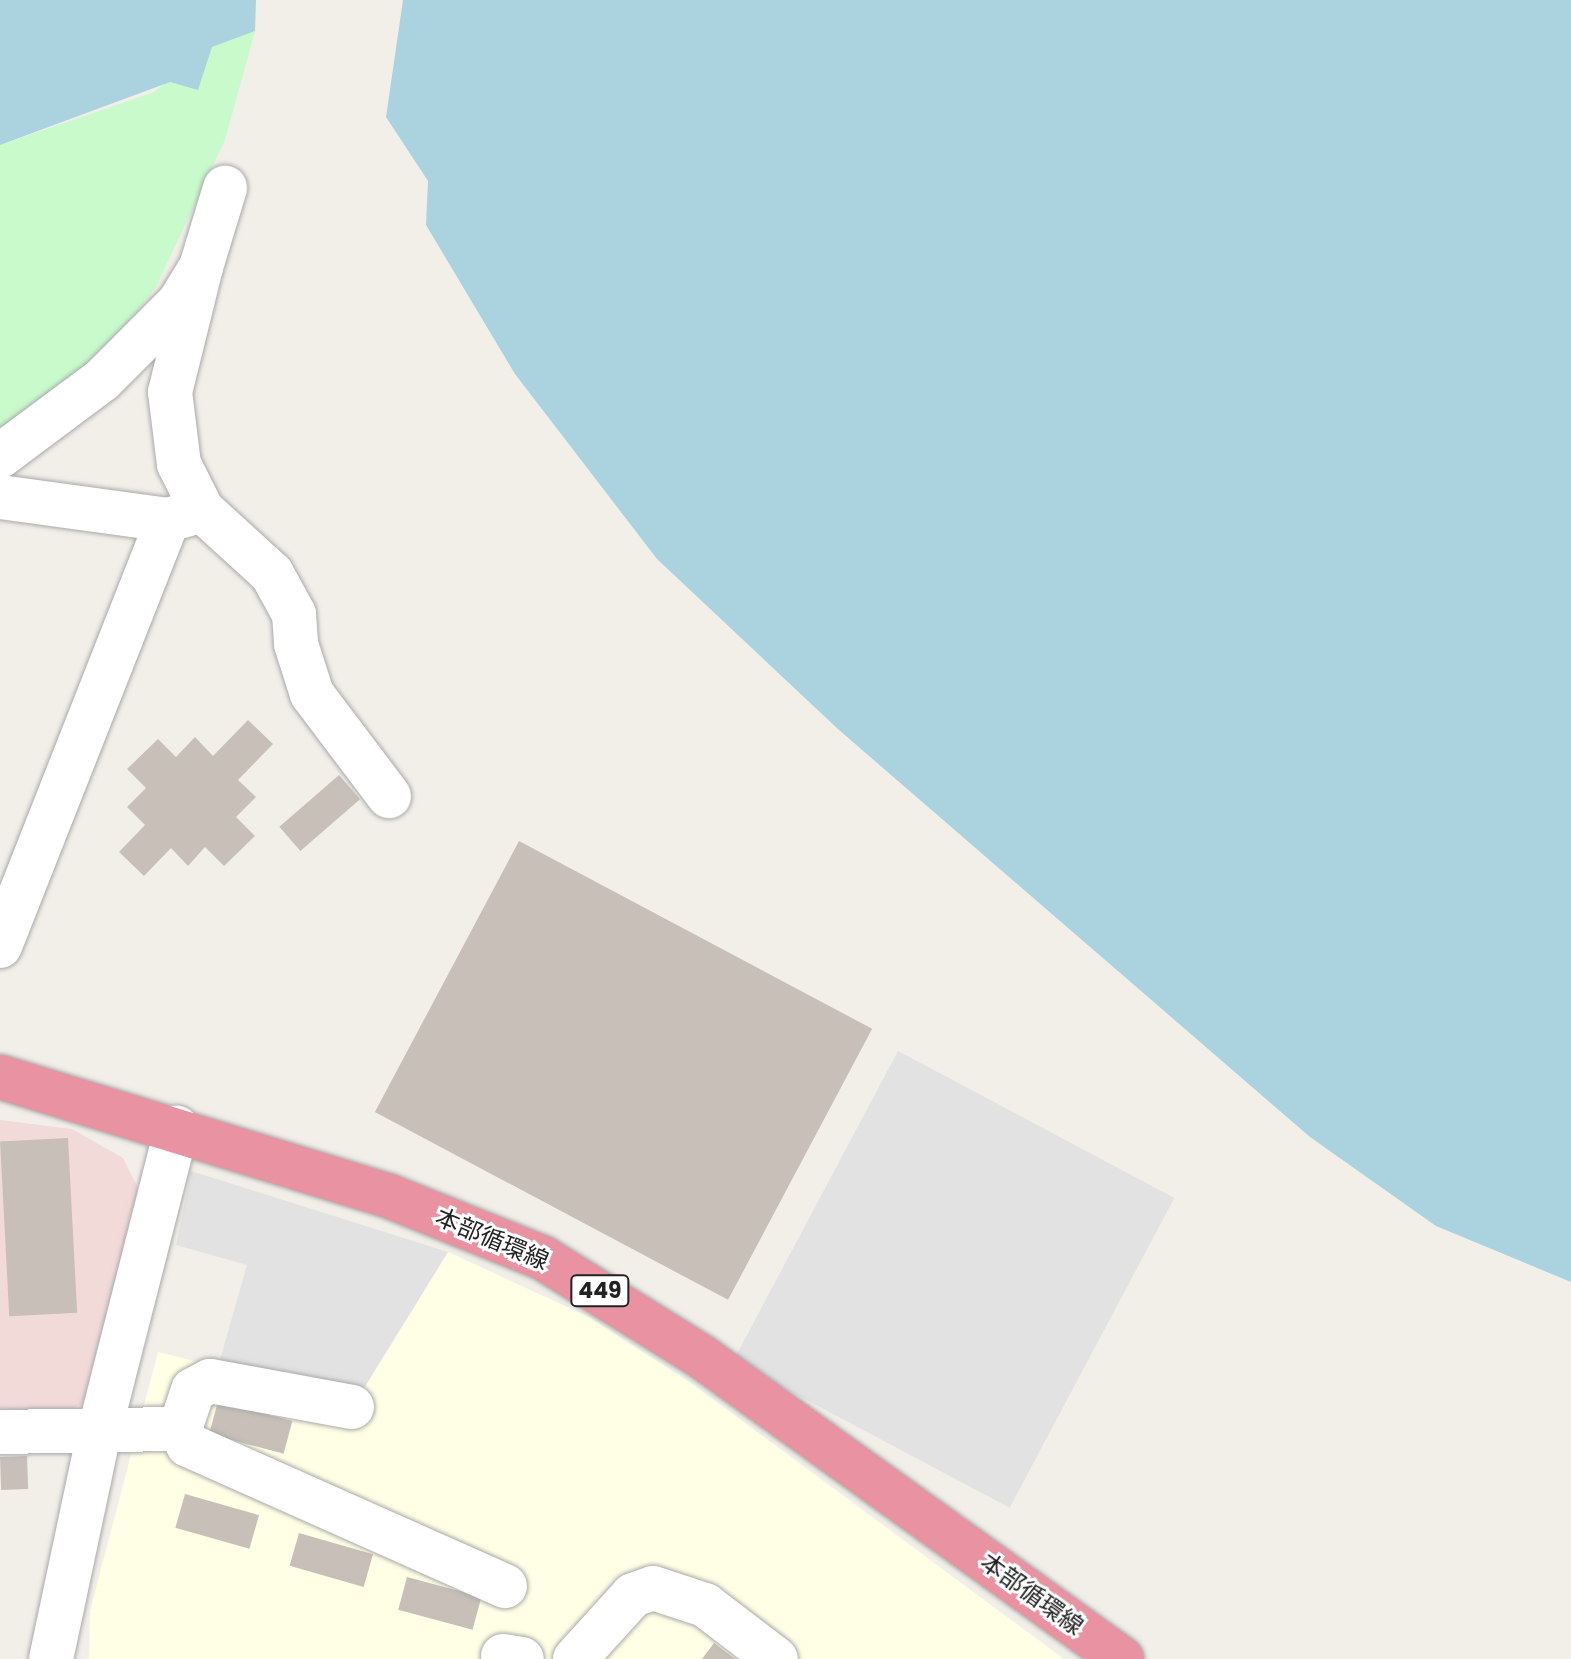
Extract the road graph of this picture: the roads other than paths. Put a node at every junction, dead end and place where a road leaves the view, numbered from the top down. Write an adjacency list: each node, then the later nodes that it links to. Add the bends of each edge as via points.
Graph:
1 (225, 188): 2 (street)
2 (201, 267): 3 (street, via 179,303 102,380); 5 (street, via 170,392)
3 (0, 456)
4 (0, 497): 5 (street)
5 (185, 515): 6 (street, via 272,574 294,614 296,644 312,694); 7 (street)
6 (389, 796)
7 (0, 946)
8 (0, 1077): 9 (highway, 本部循環線 / 449)
9 (177, 1128): 11 (street); 18 (highway, 本部循環線 / 449, via 389,1196 504,1240 570,1274 702,1357)
10 (352, 1407): 12 (street, via 210,1381 193,1390)
11 (100, 1429): 12 (street); 13 (street); 15 (street)
12 (180, 1429): 14 (street, via 188,1445)
13 (0, 1432)
14 (505, 1586)
15 (51, 1659)
16 (575, 1659): 17 (street, via 633,1595 653,1588 705,1605)
17 (776, 1659)
18 (1122, 1659)

